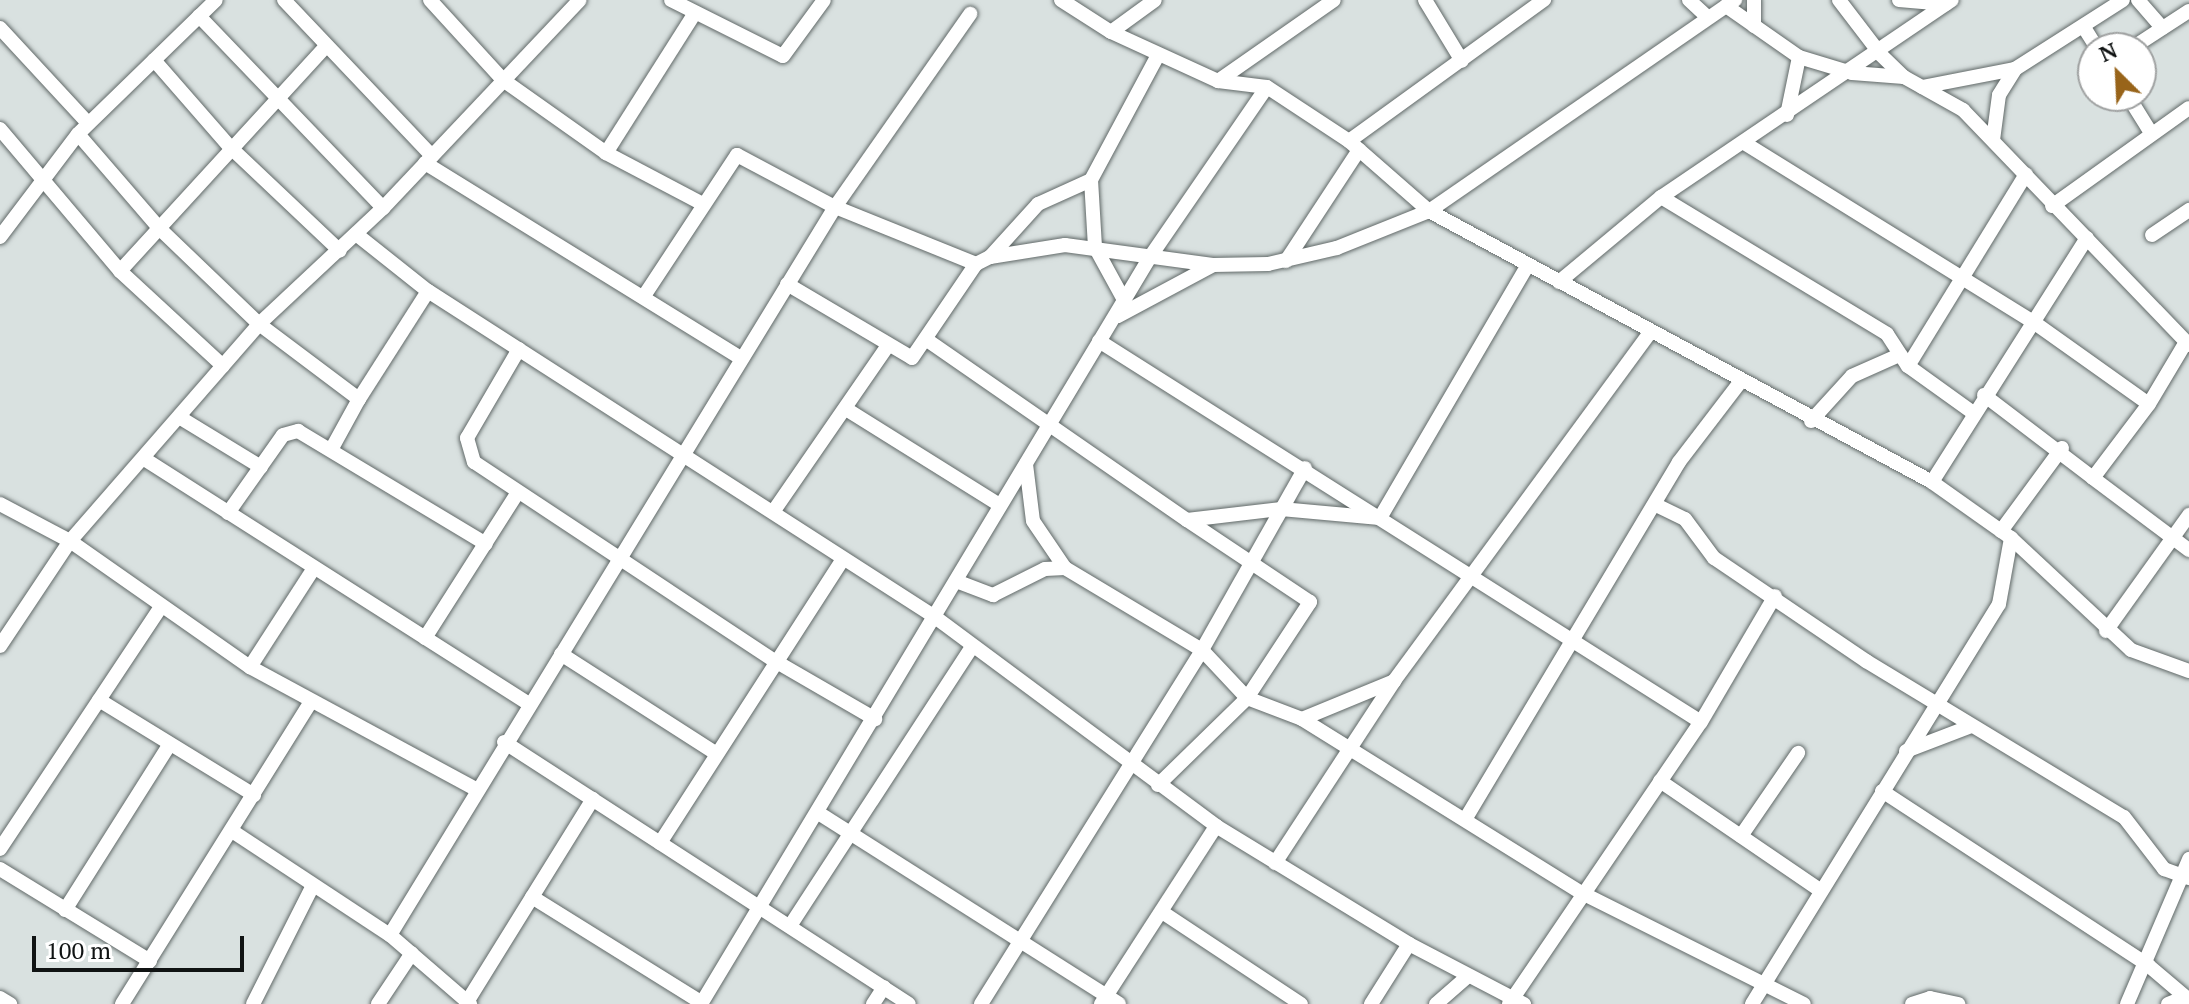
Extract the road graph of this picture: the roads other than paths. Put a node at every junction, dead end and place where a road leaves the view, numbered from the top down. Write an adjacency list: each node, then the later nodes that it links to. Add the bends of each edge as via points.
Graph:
1 (216, 0): 24 (street)
2 (430, 0): 42 (street)
3 (671, 0): 22 (street)
4 (824, 0): 22 (street, via 783,56)
5 (1061, 0): 30 (street)
6 (1155, 0): 20 (street)
7 (1334, 0): 43 (street)
8 (1425, 0): 38 (street)
9 (1543, 0): 38 (street)
10 (1689, 0): 25 (street)
11 (1754, 0): 26 (street)
12 (1839, 0): 35 (street)
13 (1899, 0): 18 (street)
14 (2123, 0): 29 (street)
15 (2138, 0): 28 (street)
16 (577, 1): 42 (street)
17 (290, 2): 33 (street)
18 (1949, 2): 35 (street)
19 (1731, 3): 25 (street); 26 (street)
20 (1137, 6): 30 (street)
21 (2189, 11): 28 (street)
22 (695, 13): 57 (street)
23 (970, 14): 65 (street)
24 (199, 16): 37 (street); 46 (street)
25 (1708, 18): 68 (street)
26 (1754, 26): 36 (street)
27 (0, 28): 50 (street)
28 (2162, 28): 32 (street)
29 (2085, 29): 31 (street); 39 (street)
30 (1111, 32): 34 (street)
31 (2087, 32)
32 (2156, 32)
33 (325, 47): 46 (street); 58 (street)
34 (1158, 55): 43 (street); 61 (street)
35 (1881, 55): 40 (street); 41 (street)
36 (1799, 57): 40 (street); 49 (street)
37 (154, 60): 50 (street); 56 (street)
38 (1462, 61): 55 (street)
39 (2015, 69): 45 (street); 53 (street, via 1999,95)
40 (1852, 73): 41 (street); 49 (street)
41 (1904, 77): 45 (street)
42 (503, 80): 57 (street); 58 (street)
43 (1218, 81): 44 (street)
44 (1267, 87): 55 (street); 76 (street)
45 (1921, 87): 53 (street, via 1963,110)
46 (276, 95): 56 (street); 66 (street)
47 (2189, 108): 52 (street)
48 (2138, 112): 52 (street)
49 (1787, 115): 54 (street)
50 (83, 128): 60 (street); 69 (street)
51 (0, 129): 60 (street)
52 (2151, 133): 64 (street)
53 (1993, 140): 59 (street)
54 (1746, 144): 62 (street); 82 (street)
55 (1354, 146): 68 (street); 78 (street)
56 (230, 147): 69 (street); 75 (street)
57 (606, 153): 63 (street)
58 (428, 160): 66 (street); 86 (street)
59 (2026, 174): 64 (street); 82 (street)
60 (42, 177): 72 (street); 81 (street)
61 (1091, 180): 74 (street); 77 (street, via 1031,210)
62 (1661, 197): 83 (street); 98 (street, via 1887,334)
63 (701, 203): 65 (street, via 737,155); 86 (street)
64 (2052, 206): 73 (street)
65 (835, 207): 77 (street); 84 (street)
66 (383, 208): 70 (street)
67 (2189, 210): 71 (street)
68 (1429, 211): 78 (street); 80 (street)
69 (160, 229): 81 (street); 90 (street)
70 (356, 234): 75 (street); 85 (street)
71 (2152, 235)
72 (0, 237)
73 (2087, 238): 89 (street); 94 (street)
74 (1095, 247): 76 (street); 77 (street); 87 (street)
75 (340, 251): 90 (street)
76 (1150, 257): 79 (street); 87 (street)
77 (983, 260): 92 (street)
78 (1286, 261): 79 (street)
79 (1213, 265): 88 (street)
80 (1528, 265): 83 (street); 126 (street)
81 (120, 271): 99 (street)
82 (1962, 276): 89 (street); 98 (street)
83 (1559, 282): 91 (street)
84 (787, 284): 95 (street); 97 (street)
85 (428, 291): 96 (street); 102 (street)
86 (644, 296): 97 (street)
87 (1124, 300): 88 (street)
88 (1111, 321): 93 (street)
89 (2032, 321): 101 (street); 103 (street)
90 (259, 324): 99 (street); 102 (street)
91 (1651, 331): 100 (street); 138 (street)
92 (927, 340): 95 (street, via 912,358); 107 (street)
93 (1099, 341): 107 (street); 115 (street)
94 (2187, 343): 103 (street)
95 (888, 345): 104 (street)
96 (519, 349): 111 (street); 118 (street, via 466,449)
97 (741, 358): 111 (street)
98 (1902, 361): 105 (street); 108 (street, via 1852,376)
99 (223, 366): 106 (street)
100 (1741, 381): 108 (street); 121 (street)
101 (1984, 395): 105 (street); 109 (street)
102 (359, 399): 110 (street)
103 (2149, 404): 116 (street)
104 (846, 409): 120 (street); 123 (street)
105 (1972, 412): 117 (street)
106 (179, 417): 113 (street); 114 (street)
107 (1051, 419): 112 (street); 127 (street)
108 (1811, 421): 117 (street)
109 (2062, 448): 116 (street); 128 (street)
110 (331, 450): 114 (street, via 290,431); 131 (street)
111 (683, 453): 123 (street); 134 (street)
112 (1029, 455): 120 (street); 137 (street, via 1024,471 1033,521)
113 (146, 460): 124 (street); 130 (street)
114 (261, 467): 124 (street)
115 (1305, 468): 122 (street); 126 (street)
116 (2093, 478): 129 (street)
117 (1932, 482): 128 (street)
118 (516, 495): 131 (street); 134 (street)
119 (0, 504): 130 (street)
120 (998, 504): 139 (street)
121 (1656, 505): 140 (street, via 1685,519 1714,558); 145 (street)
122 (1281, 509): 126 (street); 127 (street); 135 (street)
123 (773, 512): 133 (street)
124 (228, 513): 136 (street)
125 (2189, 515): 129 (street)
126 (1380, 518): 138 (street)
127 (1187, 520): 135 (street)
128 (2006, 535): 143 (street); 158 (street, via 2003,598)
129 (2172, 538): 132 (street); 143 (street)
130 (70, 541): 141 (street); 146 (street)
131 (486, 544): 144 (street)
132 (2189, 550)
133 (843, 559): 142 (street); 150 (street)
134 (618, 561): 149 (street); 150 (street)
135 (1249, 565): 148 (street); 154 (street, via 1310,602)
136 (314, 568): 144 (street); 151 (street)
137 (1065, 568): 139 (street, via 1045,569 993,595); 148 (street)
138 (1474, 576): 145 (street); 153 (street)
139 (956, 581): 142 (street)
140 (1775, 596): 158 (street); 161 (street)
141 (161, 607): 151 (street); 155 (street)
142 (935, 617): 147 (street); 159 (street)
143 (2106, 631): 152 (street, via 2131,650)
144 (425, 638): 157 (street)
145 (1577, 643): 161 (street); 177 (street)
146 (0, 646)
147 (971, 648): 169 (street); 181 (street)
148 (1202, 650): 154 (street); 169 (street)
149 (561, 654): 157 (street); 168 (street)
150 (775, 661): 159 (street); 168 (street)
151 (250, 667): 156 (street)
152 (2189, 671)
153 (1394, 681): 160 (street); 165 (street)
154 (1247, 698): 160 (street); 171 (street)
155 (99, 700): 164 (street); 180 (street)
156 (311, 701): 172 (street); 174 (street)
157 (528, 703): 163 (street)
158 (1936, 703): 162 (street); 166 (street)
159 (875, 719): 176 (street)
160 (1302, 719): 165 (street)
161 (1701, 722): 170 (street)
162 (1971, 726): 166 (street); 188 (street, via 2124,817 2164,869)
163 (504, 742): 172 (street); 175 (street)
164 (170, 744): 174 (street); 194 (street)
165 (1352, 750): 177 (street); 186 (street)
166 (1905, 752): 173 (street)
167 (1798, 753): 182 (street)
168 (717, 754): 183 (street)
169 (1130, 766): 171 (street); 198 (street)
170 (1660, 781): 182 (street); 191 (street)
171 (1158, 785): 178 (street)
172 (476, 789): 197 (street)
173 (1882, 791): 190 (street); 202 (street)
174 (254, 795): 179 (street)
175 (593, 799): 183 (street); 192 (street)
176 (820, 814): 181 (street); 193 (street)
177 (1466, 818): 191 (street)
178 (1216, 826): 186 (street); 195 (street)
179 (232, 831): 189 (street); 201 (street)
180 (5, 833): 184 (street)
181 (849, 836): 196 (street); 198 (street)
182 (1741, 836): 190 (street)
183 (660, 843): 193 (street)
184 (0, 849)
185 (2189, 859): 188 (street)
186 (1275, 863): 199 (street)
187 (0, 869): 194 (street)
188 (2185, 877): 202 (street)
189 (312, 887): 197 (street); 213 (street)
190 (1821, 891): 204 (street)
191 (1582, 893): 204 (street); 210 (street)
192 (532, 897): 211 (street); 215 (street)
193 (761, 907): 196 (street); 215 (street)
194 (65, 910): 201 (street)
195 (1165, 914): 208 (street); 219 (street)
196 (790, 926): 205 (street)
197 (390, 935): 200 (street)
198 (1021, 943): 208 (street); 218 (street)
199 (1409, 944): 203 (street); 220 (street)
200 (412, 953): 211 (street); 214 (street)
201 (150, 961): 209 (street)
202 (2149, 966): 207 (street); 226 (street)
203 (1468, 976): 210 (street); 221 (street)
204 (1766, 984): 222 (street); 223 (street)
205 (884, 987): 216 (street); 217 (street)
206 (0, 998): 212 (street)
207 (2187, 999): 227 (street)
208 (1109, 1001)
209 (128, 1002)
210 (1515, 1002)
211 (468, 1003)
212 (10, 1004)
213 (253, 1004)
214 (378, 1004)
215 (702, 1004)
216 (873, 1004)
217 (909, 1004)
218 (981, 1004)
219 (1301, 1004)
220 (1371, 1004)
221 (1436, 1004)
222 (1752, 1004)
223 (1804, 1004)
224 (1912, 1004): 225 (street, via 1930,998)
225 (1958, 1004)
226 (2127, 1004)
227 (2168, 1004)

